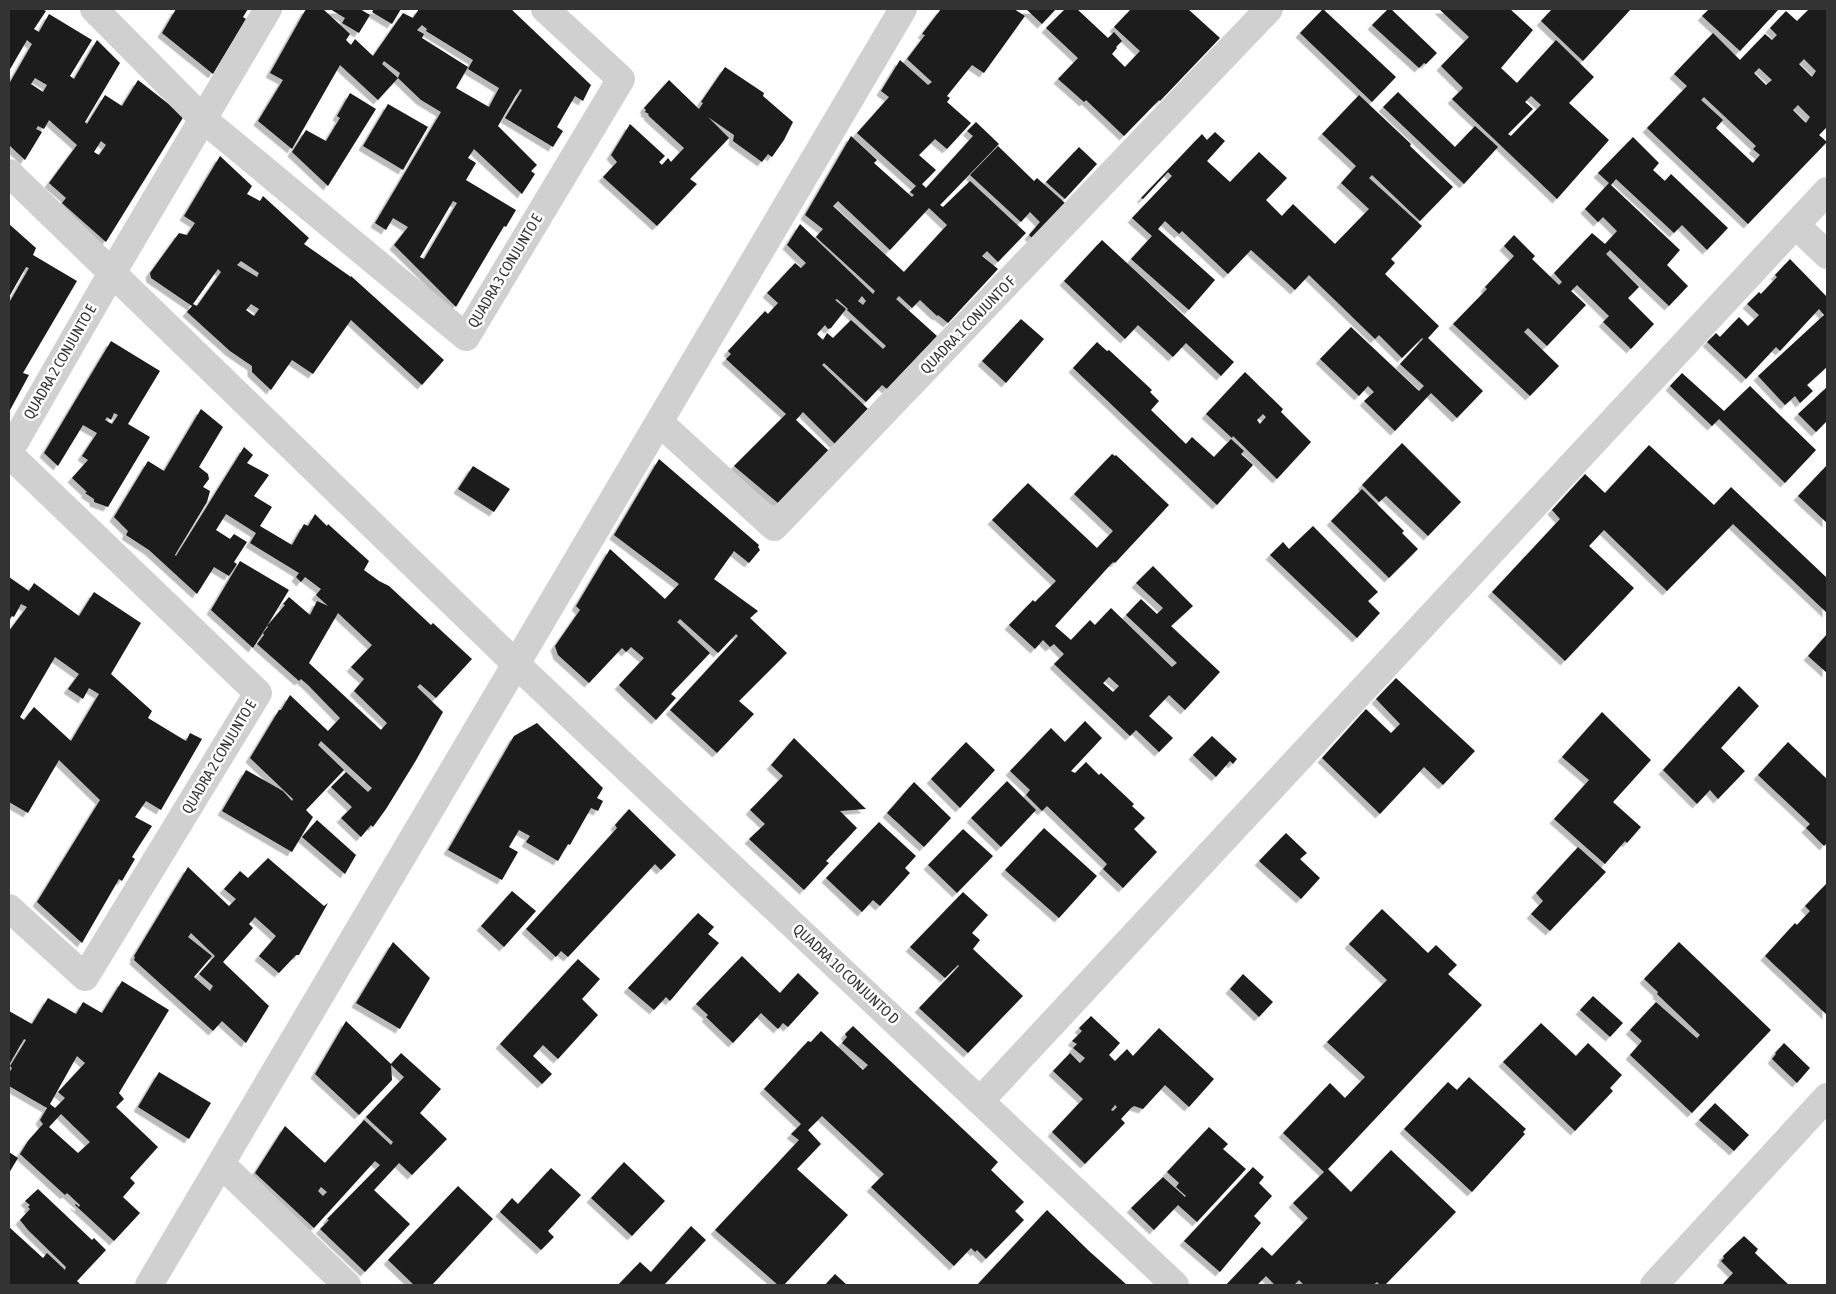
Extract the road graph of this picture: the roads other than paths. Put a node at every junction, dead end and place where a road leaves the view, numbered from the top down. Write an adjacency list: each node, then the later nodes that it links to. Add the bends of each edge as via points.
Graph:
1 (94, 9): 6 (street, QUADRA 3 CONJUNTO E)
2 (268, 9): 6 (street)
3 (545, 9): 6 (street, QUADRA 3 CONJUNTO E, via 621,79 466,336)
4 (903, 9): 12 (street)
5 (1269, 9): 12 (street, QUADRA 1 CONJUNTO F, via 774,527)
6 (203, 119): 11 (street)
7 (9, 173): 11 (street, QUADRA 10 CONJUNTO D)
8 (1827, 191): 9 (street)
9 (1796, 224): 10 (street); 17 (street)
10 (1827, 255)
11 (112, 273): 13 (street, QUADRA 2 CONJUNTO E); 14 (street, QUADRA 10 CONJUNTO D)
12 (659, 422): 14 (street)
13 (9, 453): 15 (street, QUADRA 2 CONJUNTO E, via 258,693 85,977)
14 (516, 664): 17 (street, QUADRA 10 CONJUNTO D); 18 (street)
15 (9, 908)
16 (1827, 1097): 22 (street)
17 (980, 1102): 21 (street, QUADRA 10 CONJUNTO D)
18 (221, 1164): 19 (street); 20 (street)
19 (149, 1285)
20 (347, 1285)
21 (1175, 1285)
22 (1654, 1285)

